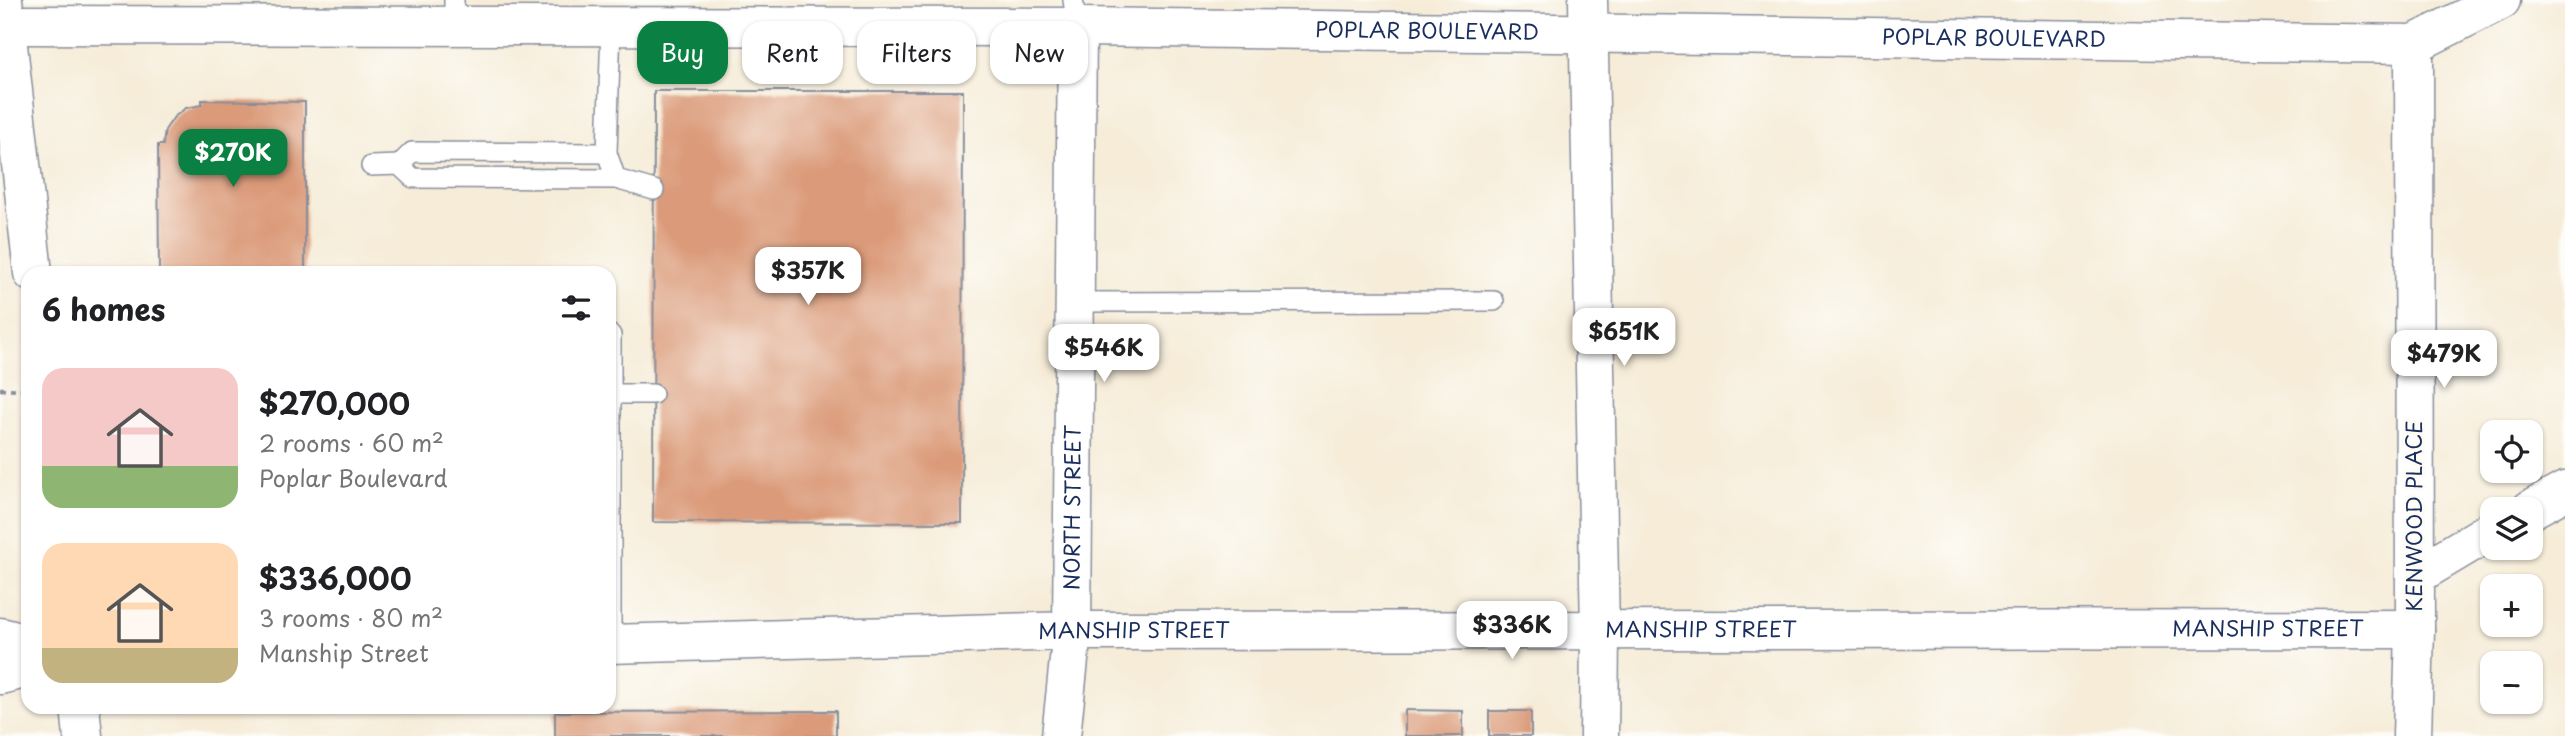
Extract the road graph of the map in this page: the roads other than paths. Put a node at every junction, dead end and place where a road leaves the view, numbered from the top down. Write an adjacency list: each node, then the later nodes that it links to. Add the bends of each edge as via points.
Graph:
1 (2501, 0): 8 (street, POPLAR BOULEVARD)
2 (162, 13): 3 (street, POPLAR BOULEVARD); 5 (street, POPLAR BOULEVARD)
3 (454, 13): 7 (street, POPLAR BOULEVARD)
4 (1075, 14): 6 (street, POPLAR BOULEVARD); 7 (street, POPLAR BOULEVARD); 17 (street, NORTH STREET)
5 (3, 17): 9 (street)
6 (1588, 17): 8 (street, POPLAR BOULEVARD); 26 (street)
7 (611, 25): 10 (lane)
8 (2414, 44): 23 (street, KENWOOD PLACE)
9 (7, 101): 15 (street)
10 (607, 153): 11 (lane, via 412,152); 13 (lane)
11 (399, 165): 12 (lane); 13 (lane, via 413,178)
12 (371, 166)
13 (616, 179): 14 (lane)
14 (654, 190)
15 (32, 266)
16 (1494, 301): 17 (lane)
17 (1075, 302): 25 (street, NORTH STREET)
18 (616, 394): 19 (lane)
19 (653, 394)
20 (2565, 491): 21 (street)
21 (2543, 503)
22 (2480, 537): 23 (street)
23 (2415, 576): 24 (street, KENWOOD PLACE)
24 (2415, 629): 26 (street, MANSHIP STREET); 36 (street, KENWOOD PLACE)
25 (1072, 631): 26 (street, MANSHIP STREET); 29 (street, MANSHIP STREET); 34 (street, NORTH STREET)
26 (1600, 632): 35 (street)
27 (0, 637): 28 (street)
28 (21, 642)
29 (616, 644)
30 (21, 670): 31 (street)
31 (0, 675)
32 (81, 714): 33 (street)
33 (83, 736)
34 (1061, 736)
35 (1599, 736)
36 (2412, 736)

